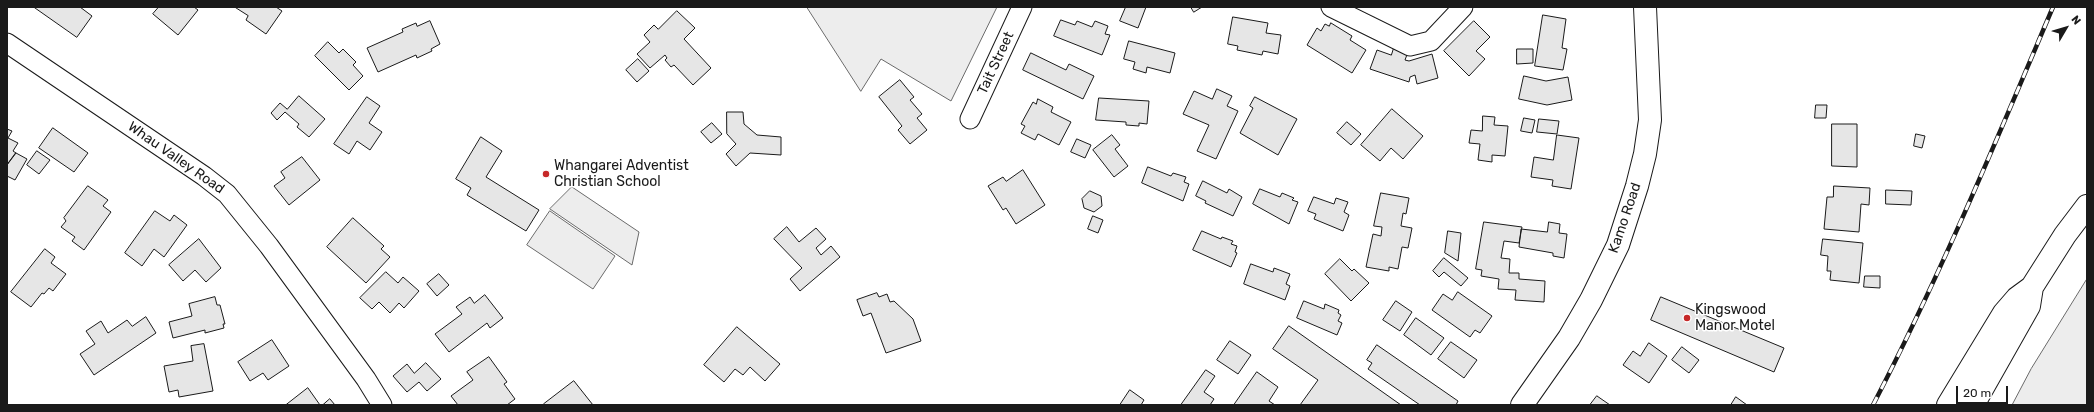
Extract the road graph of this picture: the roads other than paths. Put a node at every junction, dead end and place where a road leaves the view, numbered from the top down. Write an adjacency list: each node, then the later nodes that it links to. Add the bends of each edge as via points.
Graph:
1 (1022, 7): 6 (street, Tait Street)
2 (1330, 7): 3 (street, via 1410,46 1430,41)
3 (1464, 7)
4 (1645, 7): 10 (main road, Kamo Road, via 1650,120 1637,186 1618,245 1591,300 1569,338)
5 (7, 43): 9 (street, Whau Valley Road, via 228,194 269,246 366,379)
6 (970, 119)
7 (2087, 206): 8 (main road)
8 (2032, 287): 11 (main road, via 2004,312); 12 (main road, via 2029,306)
9 (382, 405)
10 (1522, 405)
11 (1948, 405)
12 (1973, 405)

